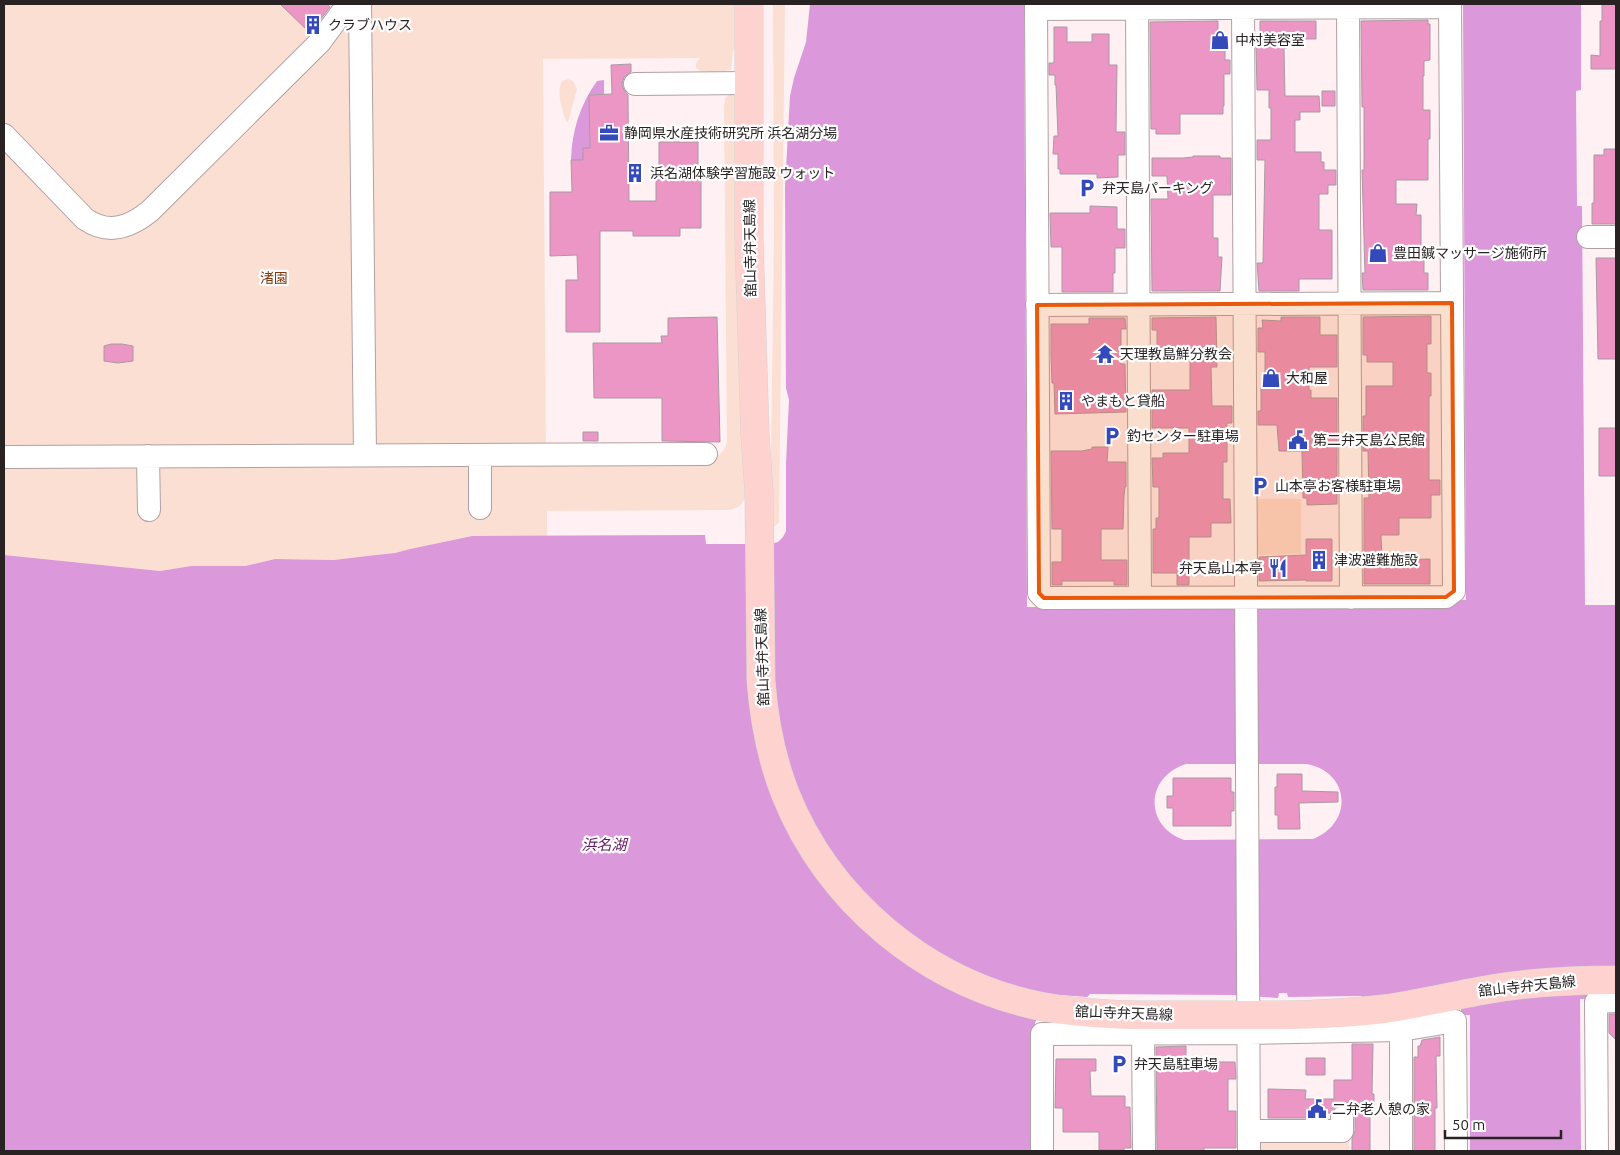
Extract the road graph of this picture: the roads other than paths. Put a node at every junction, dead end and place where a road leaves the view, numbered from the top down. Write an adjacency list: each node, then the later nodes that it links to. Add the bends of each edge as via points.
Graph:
1 (348, 4): 12 (street, via 320,42 150,211 131,223 117,228 94,225)
2 (360, 4): 21 (street)
3 (749, 4): 10 (main road, 舘山寺弁天島線)
4 (767, 4): 25 (main road, 舘山寺弁天島線, via 768,250 764,434)
5 (1450, 5): 9 (street); 16 (street)
6 (1036, 6): 7 (street); 19 (street)
7 (1137, 6): 8 (street); 17 (street)
8 (1243, 6): 9 (street); 18 (street)
9 (1348, 6): 15 (street)
10 (749, 83): 11 (street); 25 (main road, 舘山寺弁天島線, via 749,240)
11 (635, 84)
12 (4, 135)
13 (1616, 237): 14 (street)
14 (1588, 238)
15 (1350, 303): 16 (street); 18 (street); 29 (street)
16 (1452, 303): 29 (street, via 1454,591 1446,597)
17 (1138, 304): 18 (street); 19 (street); 28 (street)
18 (1244, 304): 30 (street)
19 (1037, 305): 28 (street, via 1039,592 1044,598)
20 (706, 454): 22 (street)
21 (365, 455): 22 (street); 23 (street)
22 (480, 455): 26 (street)
23 (148, 456): 24 (street); 27 (street)
24 (4, 457)
25 (759, 492): 33 (main road, 舘山寺弁天島線, via 761,681 768,738 785,793 797,819 826,869 851,898 885,932 908,949 948,974 1010,999 1104,1015)
26 (480, 508)
27 (149, 510)
28 (1140, 598): 30 (street)
29 (1351, 598): 30 (street)
30 (1246, 600): 33 (street)
31 (1603, 980): 33 (main road, 舘山寺弁天島線, via 1514,986 1382,1009)
32 (1616, 1001): 42 (street, via 1596,1002)
33 (1248, 1016): 34 (street); 35 (street); 37 (street)
34 (1401, 1030): 40 (street); 41 (street, via 1456,1020)
35 (1143, 1033): 38 (street, via 1042,1034); 39 (street)
36 (1342, 1118): 37 (street, via 1342,1131)
37 (1249, 1141)
38 (1042, 1151)
39 (1144, 1151)
40 (1402, 1151)
41 (1456, 1151)
42 (1597, 1151)

